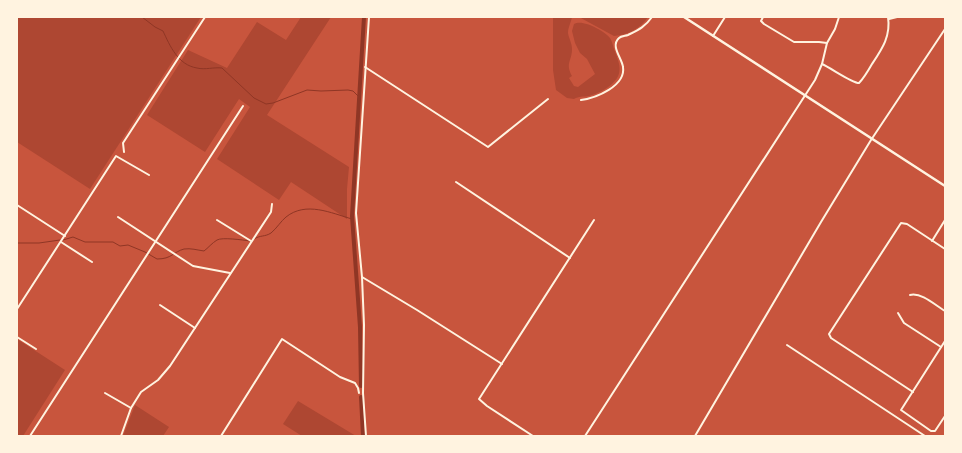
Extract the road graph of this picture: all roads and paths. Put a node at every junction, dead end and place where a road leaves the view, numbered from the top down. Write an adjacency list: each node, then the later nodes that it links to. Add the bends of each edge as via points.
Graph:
1 (205, 17): 20 (street, via 123,143)
2 (368, 17): 14 (street)
3 (652, 17): 17 (street, via 646,25 619,38 616,43 623,67 620,79 600,95)
4 (684, 17): 11 (street)
5 (725, 17): 11 (street)
6 (763, 17): 12 (street, via 761,21 764,24 794,42)
7 (839, 17): 12 (street)
8 (897, 17): 9 (street)
9 (889, 18): 13 (street, via 887,39 862,80 856,83)
10 (945, 29): 19 (street)
11 (713, 36): 15 (street)
12 (827, 43): 13 (street)
13 (822, 64): 15 (street)
14 (365, 67): 16 (street, via 488,147); 39 (street, via 356,213)
15 (805, 95): 19 (street); 64 (street)
16 (548, 99)
17 (581, 100)
18 (243, 106): 32 (street)
19 (871, 139): 23 (street); 65 (street)
20 (124, 152)
21 (150, 176): 30 (street, via 116,156)
22 (456, 182): 36 (street)
23 (945, 186)
24 (272, 204): 33 (street, via 271,212)
25 (17, 205): 30 (street)
26 (118, 217): 32 (street)
27 (217, 220): 33 (street)
28 (594, 220): 36 (street)
29 (945, 220): 31 (street)
30 (65, 236): 34 (street)
31 (932, 240): 35 (street); 55 (street, via 902,223 899,225 829,336)
32 (156, 241): 38 (street, via 193,266); 59 (street)
33 (251, 241): 38 (street)
34 (61, 242): 37 (street); 42 (street)
35 (945, 249)
36 (570, 258): 53 (street)
37 (92, 262)
38 (230, 274): 45 (street)
39 (362, 277): 53 (street); 62 (street)
40 (910, 295): 43 (street, via 921,296)
41 (160, 306): 45 (street)
42 (17, 309)
43 (945, 311)
44 (898, 313): 51 (street, via 904,323)
45 (195, 328): 57 (street, via 170,366 158,380 141,392)
46 (945, 334): 48 (street)
47 (17, 337): 52 (street)
48 (945, 338)
49 (945, 341): 51 (street)
50 (787, 345): 66 (street)
51 (941, 347): 55 (street)
52 (36, 349)
53 (502, 365): 63 (street, via 479,399)
54 (359, 392): 61 (street, via 355,383 340,377 282,340)
55 (913, 392): 58 (street, via 901,410 930,431 935,431)
56 (105, 393): 57 (street)
57 (131, 408): 60 (street)
58 (945, 416)
59 (30, 436)
60 (121, 436)
61 (221, 436)
62 (366, 436)
63 (533, 436)
64 (585, 436)
65 (695, 436)
66 (925, 436)

